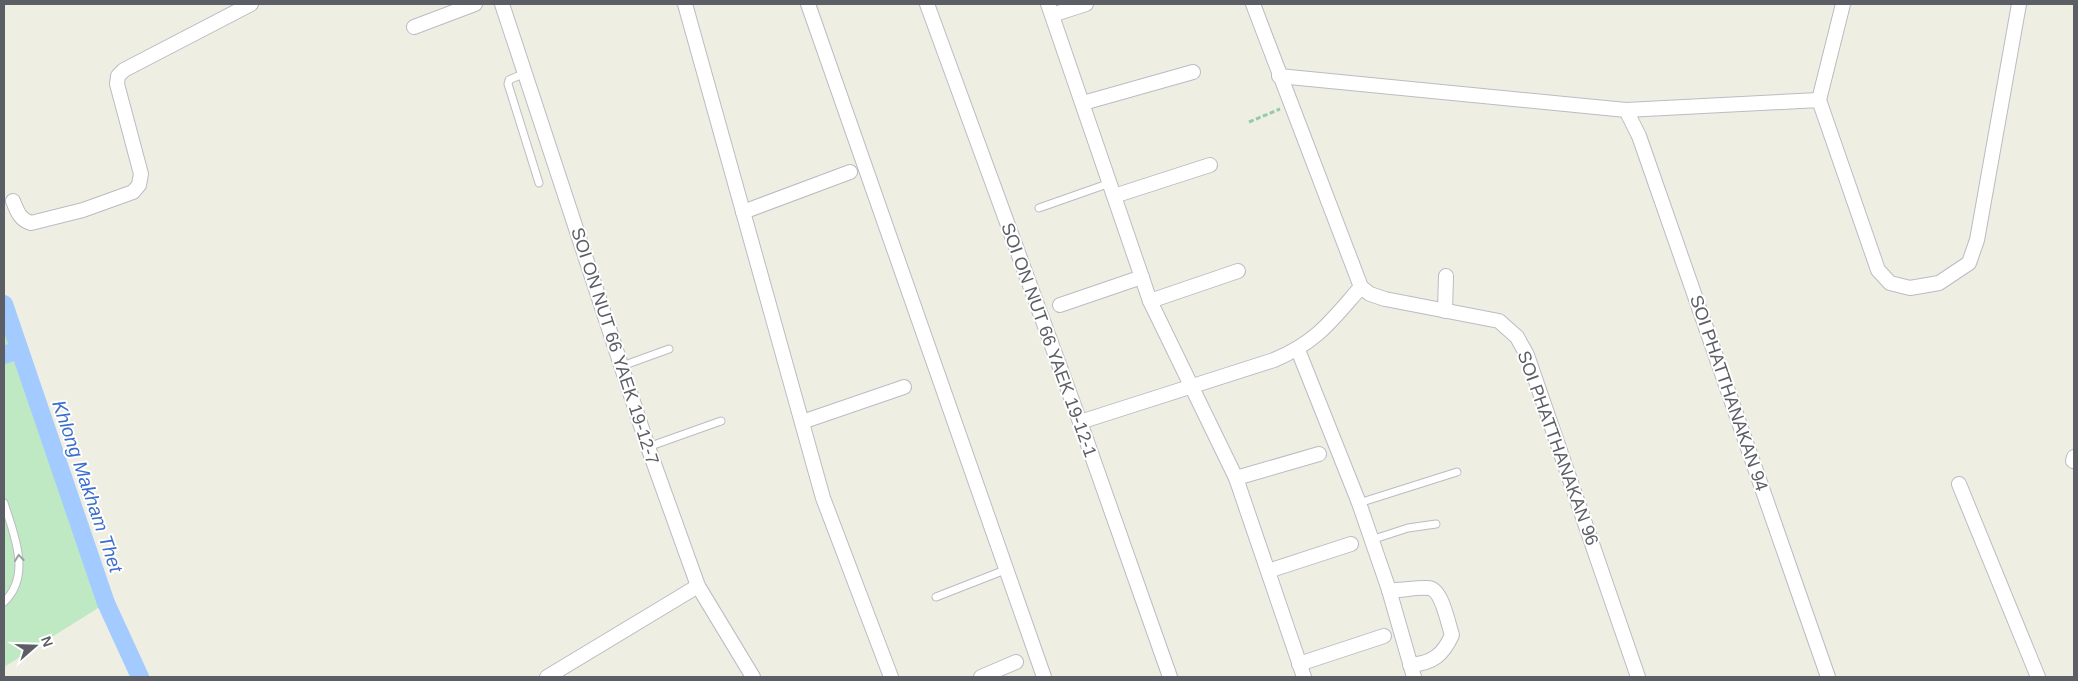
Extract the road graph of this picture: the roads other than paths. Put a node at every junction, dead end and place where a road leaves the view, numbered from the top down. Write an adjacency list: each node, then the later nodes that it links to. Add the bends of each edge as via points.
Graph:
1 (251, 4): 23 (street, via 118,76 141,174 139,185 133,192 31,224 24,222)
2 (475, 4): 12 (street)
3 (502, 4): 14 (street, SOI ON NUT 66 YAEK 19-12-7)
4 (685, 4): 25 (street)
5 (808, 4): 51 (street)
6 (927, 4): 40 (street, SOI ON NUT 66 YAEK 19-12-1)
7 (1086, 4): 11 (street)
8 (1253, 4): 15 (street)
9 (1844, 4): 16 (street)
10 (2019, 4): 16 (street, via 1977,240 1969,264 1939,283 1910,288 1890,283 1878,270)
11 (1050, 9): 17 (street)
12 (414, 26)
13 (1193, 72): 17 (street)
14 (526, 73): 21 (lane, via 509,80 508,84); 35 (street, SOI ON NUT 66 YAEK 19-12-7)
15 (1279, 76): 18 (street); 29 (street)
16 (1820, 100): 18 (street)
17 (1083, 103): 22 (street)
18 (1626, 110): 68 (street, SOI PHATTHANAKAN 94, via 1639,136)
19 (1210, 165): 22 (street)
20 (850, 172): 25 (street)
21 (540, 184)
22 (1112, 189): 24 (lane); 28 (street)
23 (12, 201)
24 (1039, 208)
25 (743, 212): 39 (street)
26 (1238, 271): 30 (street)
27 (1446, 276): 32 (street)
28 (1142, 277): 30 (street); 31 (street)
29 (1361, 287): 32 (street, SOI PHATTHANAKAN 96, via 1385,299); 34 (street, via 1318,335)
30 (1150, 301): 36 (street)
31 (1060, 305)
32 (1445, 311): 67 (street, SOI PHATTHANAKAN 96, via 1499,321 1517,337 1527,355)
33 (669, 349): 35 (lane)
34 (1298, 350): 36 (street); 47 (street)
35 (622, 366): 41 (street, SOI ON NUT 66 YAEK 19-12-7)
36 (1193, 386): 40 (street); 44 (street)
37 (904, 388): 39 (street)
38 (722, 421): 41 (lane)
39 (802, 422): 63 (street, via 823,498)
40 (1080, 422): 66 (street, SOI ON NUT 66 YAEK 19-12-1)
41 (648, 447): 53 (street, SOI ON NUT 66 YAEK 19-12-7)
42 (1319, 454): 44 (street)
43 (1457, 472): 47 (lane)
44 (1236, 478): 52 (street)
45 (1958, 484): 69 (street)
46 (4, 503): 56 (lane, one-way to 46, via 12,594 20,568)
47 (1359, 503): 49 (street)
48 (1436, 524): 49 (lane, via 1408,528)
49 (1370, 540): 54 (street)
50 (1350, 544): 52 (street)
51 (1006, 570): 55 (lane); 65 (street)
52 (1268, 571): 59 (street)
53 (698, 586): 61 (street); 62 (street, SOI ON NUT 66 YAEK 19-12-7)
54 (1389, 590): 60 (street); 60 (street, via 1430,588 1437,592 1452,635 1437,658)
55 (936, 597)
56 (4, 602)
57 (1384, 636): 59 (street)
58 (1016, 662): 64 (street)
59 (1301, 670)
60 (1412, 671)
61 (547, 677)
62 (753, 677)
63 (891, 677)
64 (981, 677)
65 (1044, 677)
66 (1170, 677)
67 (1638, 677)
68 (1828, 677)
69 (2038, 677)

